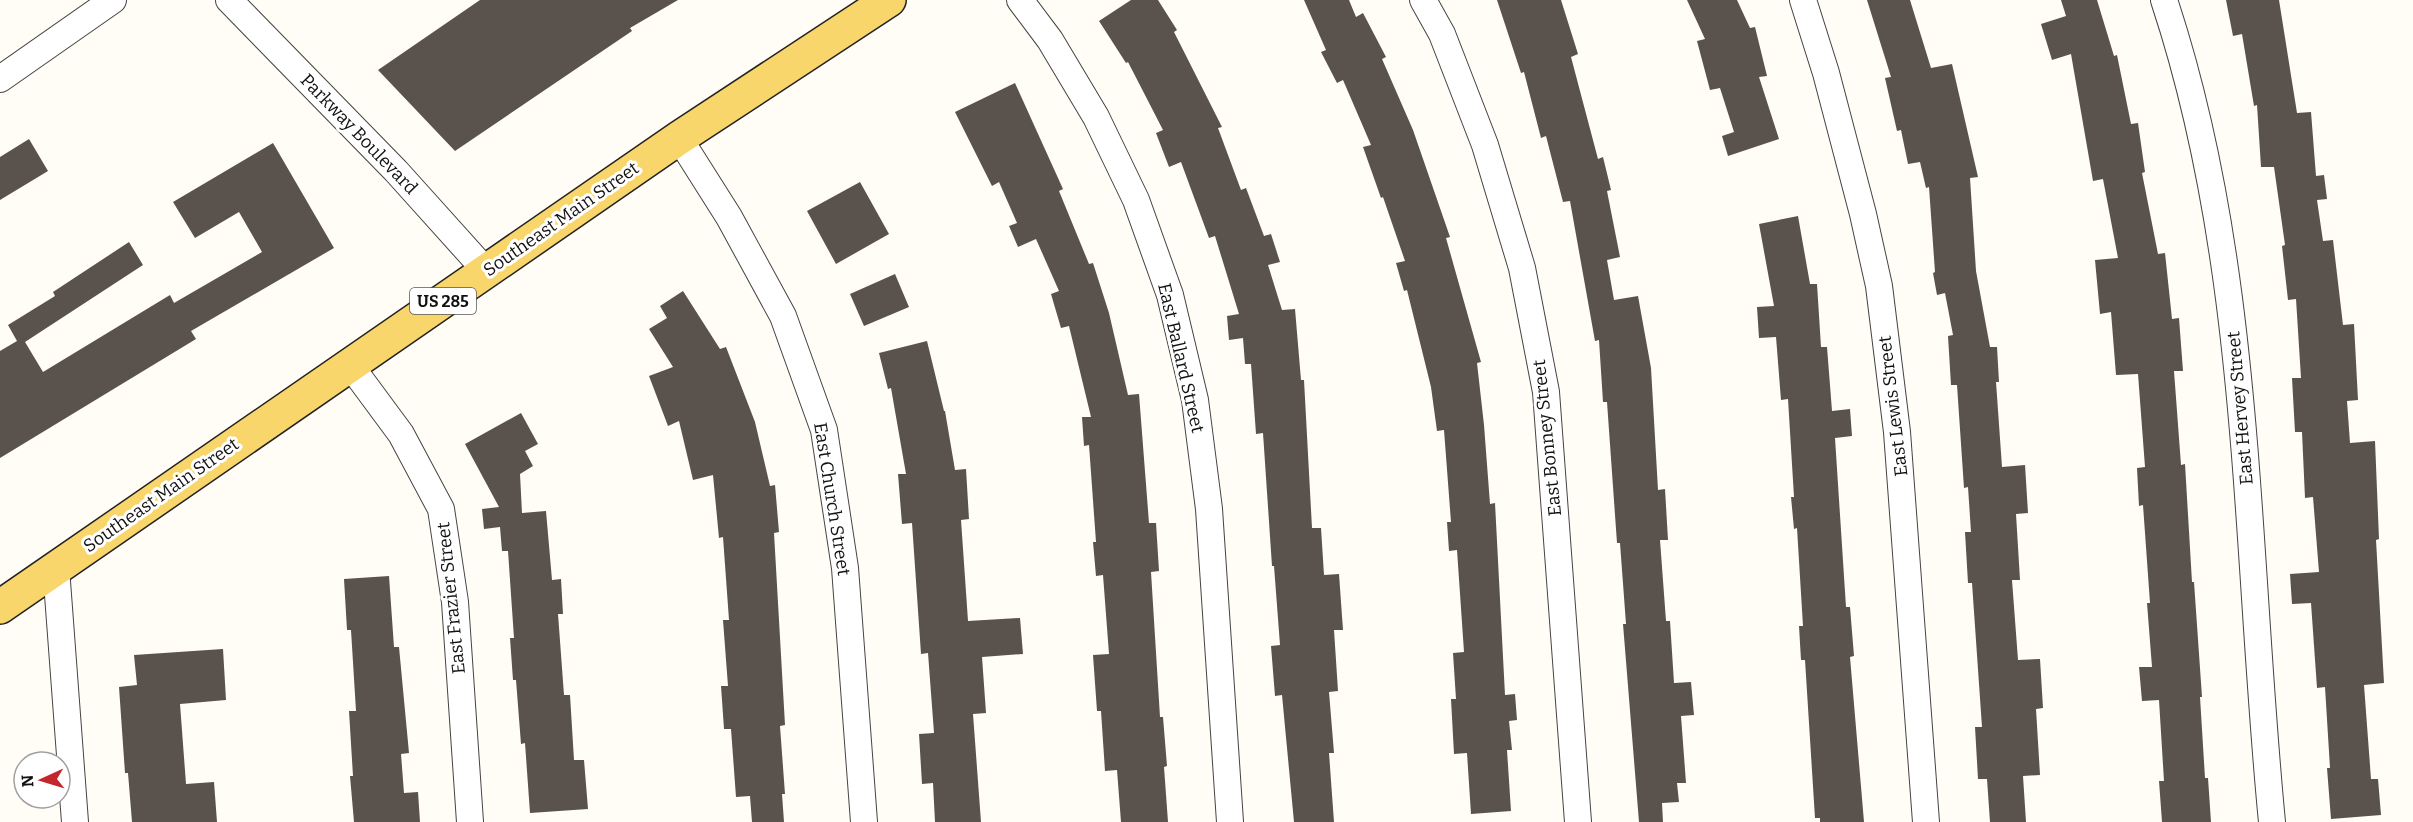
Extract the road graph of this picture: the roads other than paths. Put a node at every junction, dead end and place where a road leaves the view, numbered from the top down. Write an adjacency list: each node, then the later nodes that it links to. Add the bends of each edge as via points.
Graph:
1 (113, 0): 8 (street)
2 (229, 0): 10 (street, Parkway Boulevard, via 396,171)
3 (889, 0): 9 (main road, Southeast Main Street / US 285)
4 (1020, 0): 17 (street, East Ballard Street, via 1050,40 1096,117 1136,200 1170,295 1195,400 1209,509)
5 (1423, 0): 18 (street, East Bonney Street, via 1442,34 1485,146 1522,268 1544,380)
6 (1803, 0): 19 (street, East Lewis Street, via 1826,73 1879,286 1898,432)
7 (2164, 0): 20 (street, East Hervey Street, via 2196,116 2218,219 2234,329)
8 (0, 79)
9 (679, 138): 10 (main road, Southeast Main Street / US 285); 16 (street, East Church Street, via 783,316 824,430 845,568)
10 (486, 271): 11 (main road, Southeast Main Street / US 285)
11 (350, 365): 12 (main road, Southeast Main Street / US 285); 15 (street, East Frazier Street, via 402,434 441,509 455,602)
12 (56, 568): 13 (main road, Southeast Main Street / US 285); 14 (street)
13 (0, 607)
14 (75, 822)
15 (470, 822)
16 (864, 822)
17 (1230, 822)
18 (1578, 822)
19 (1926, 822)
20 (2272, 822)

